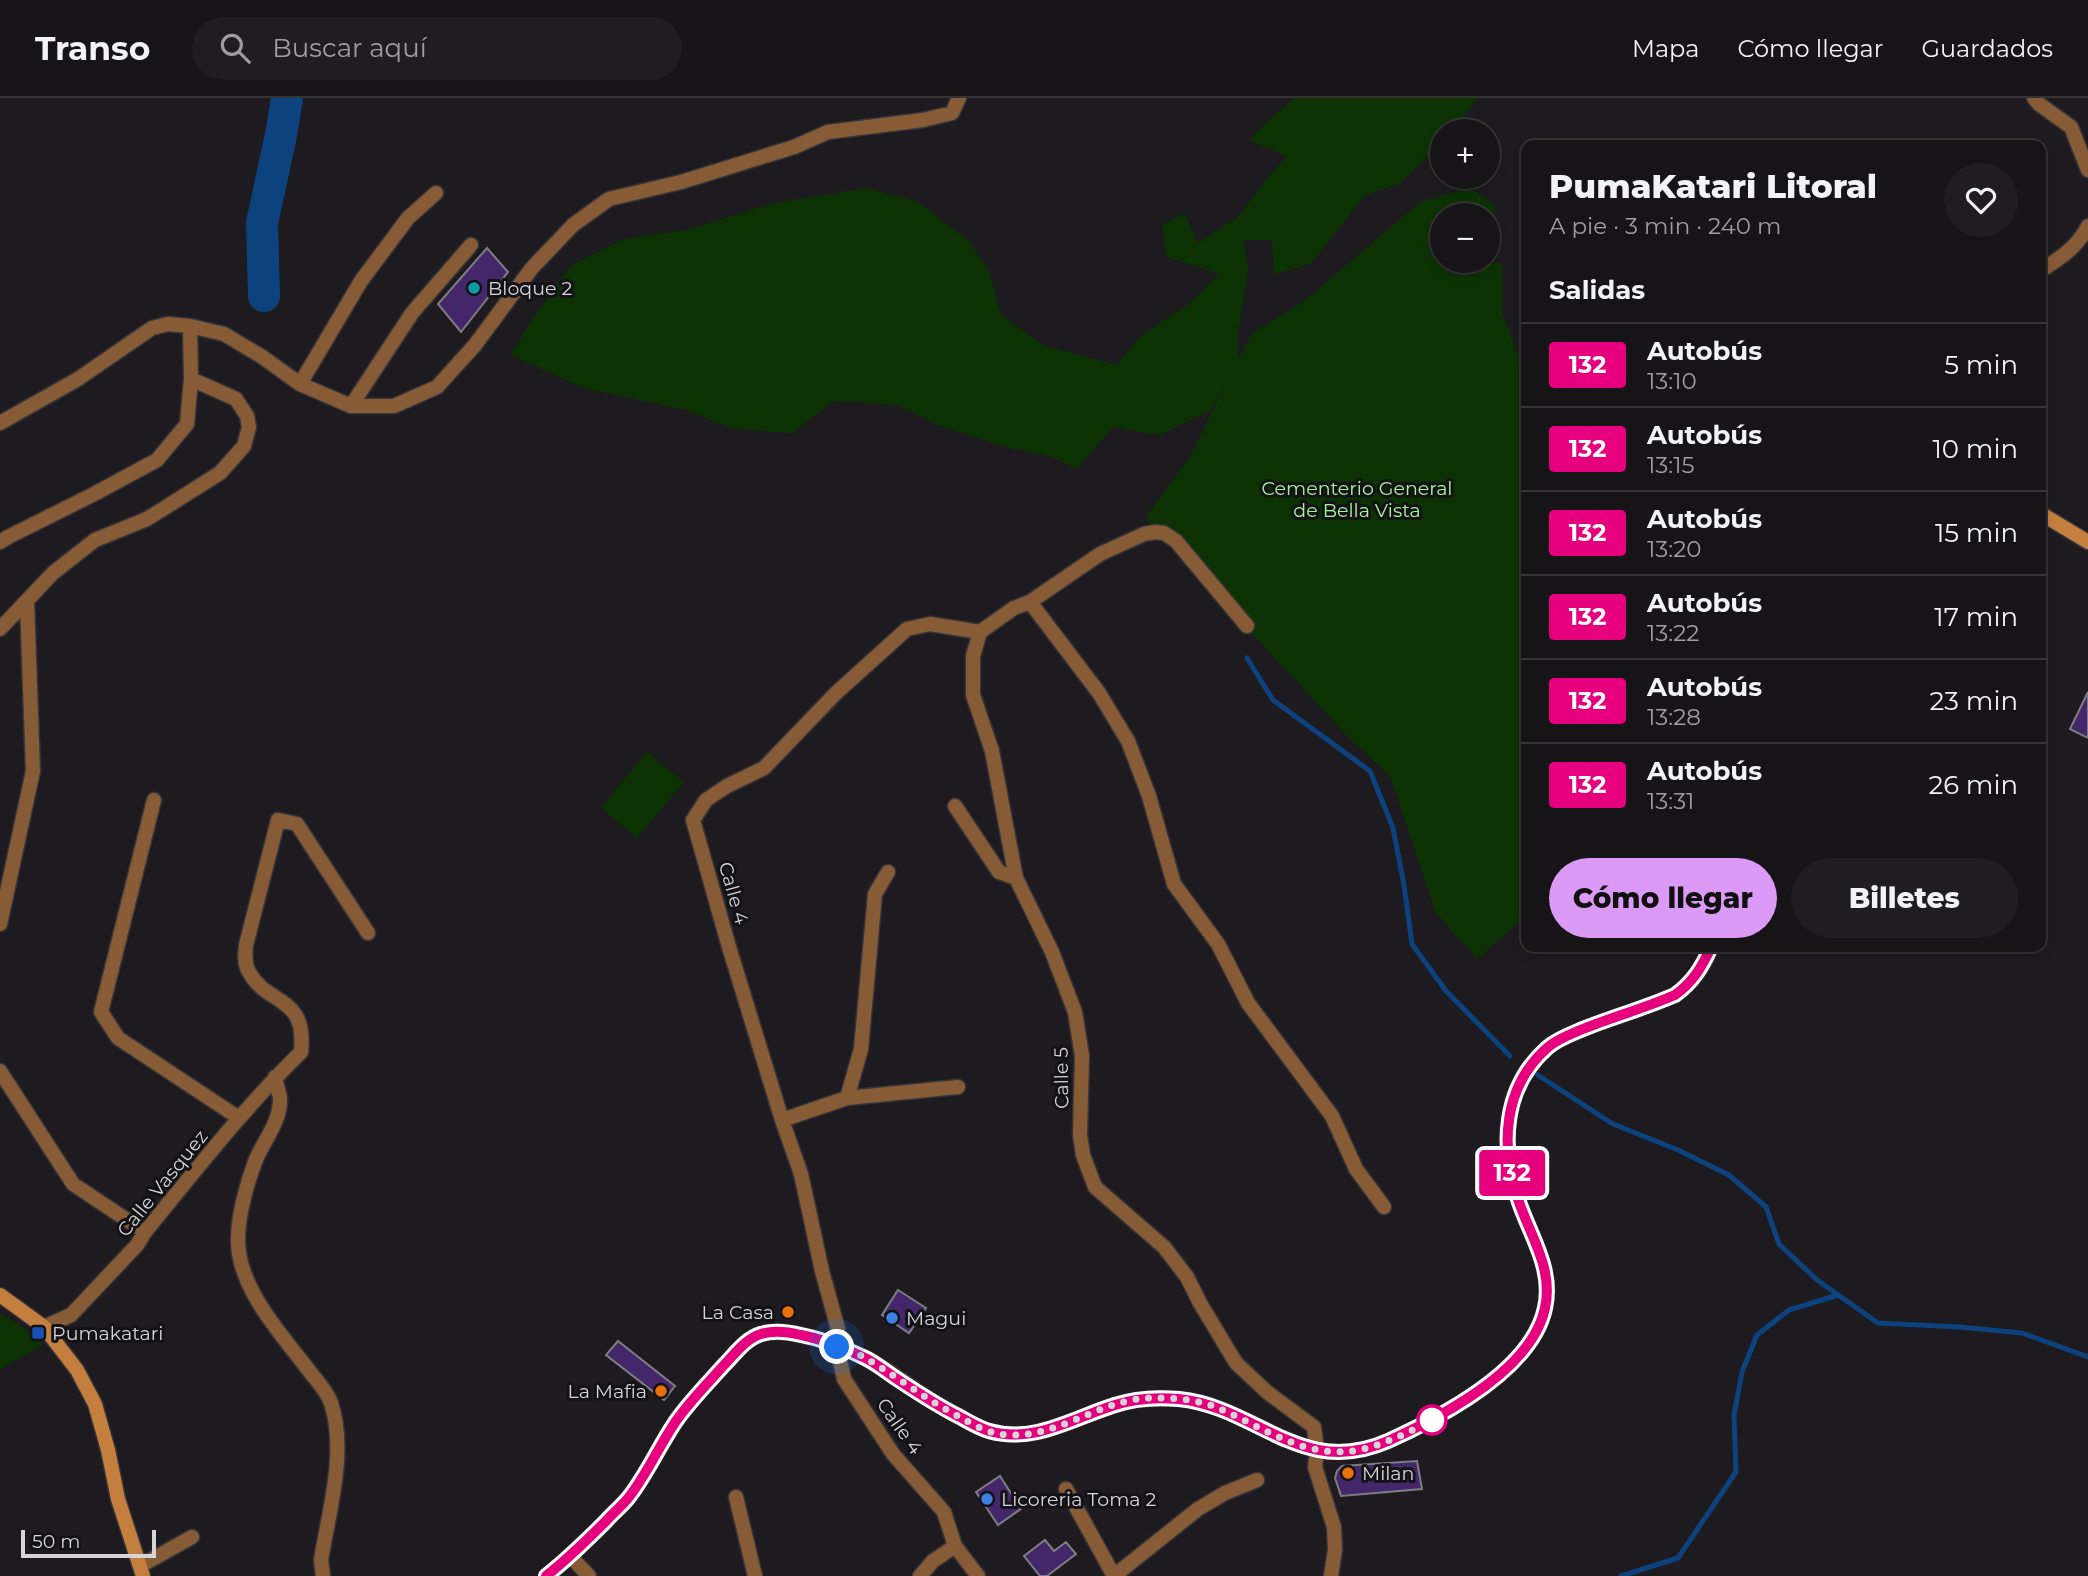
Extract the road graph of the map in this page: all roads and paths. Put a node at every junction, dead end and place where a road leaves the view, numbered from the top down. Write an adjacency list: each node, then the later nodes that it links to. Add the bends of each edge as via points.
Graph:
1 (959, 98): 11 (street, via 952,113 828,132 794,148 609,199 573,225 532,268 437,387 394,406)
2 (2034, 98): 3 (street, via 2071,127)
3 (2088, 170)
4 (436, 193): 10 (street, via 408,218 360,281)
5 (2088, 226): 7 (street, via 2062,258)
6 (471, 245): 11 (street, via 412,313)
7 (2046, 267)
8 (190, 326): 9 (street); 10 (street, via 224,334); 12 (street, via 152,328 78,379)
9 (191, 379): 14 (street, via 187,424 157,460); 16 (street, via 236,399 249,426 244,446 220,473 147,519 95,540 53,573)
10 (300, 384): 11 (street)
11 (351, 406)
12 (0, 423)
13 (2046, 517): 15 (main road)
14 (0, 542)
15 (2088, 542)
16 (27, 602): 19 (street); 25 (street, via 33,771)
17 (1030, 602): 18 (street, via 1100,554 1144,534 1164,533 1176,541); 20 (street); 34 (street, via 1099,693 1128,741 1174,884 1218,944 1248,1003 1332,1116 1356,1169)
18 (1247, 626)
19 (0, 629)
20 (980, 632): 24 (street, Calle 5, via 973,656 973,695 992,751); 33 (street, Calle 4, via 930,624 907,629 836,693 764,768 706,800 693,820)
21 (154, 800): 32 (street, via 101,1012 118,1038)
22 (955, 806): 24 (street, via 999,872)
23 (888, 872): 31 (street, via 875,894 861,1049)
24 (1016, 878): 39 (street, Calle 5, via 1075,1012 1082,1056 1080,1135 1096,1187 1164,1247 1187,1277 1236,1363 1314,1427)
25 (0, 924)
26 (368, 933): 29 (street, Calle Vasquez, via 297,824 278,820 245,960 248,972 261,987 284,1002 297,1018 302,1035 301,1052)
27 (1709, 952): 39 (main road, via 1696,975 1675,995 1556,1041 1538,1057 1515,1095 1506,1130 1510,1166 1518,1200 1541,1256 1546,1285 1545,1308 1533,1338 1490,1383 1432,1420 1357,1451)
28 (0, 1071): 35 (street, via 73,1184)
29 (275, 1077): 32 (street, Calle Vasquez); 47 (street, via 278,1112 255,1161 238,1239 251,1289 330,1399 337,1423 338,1458 321,1560)
30 (958, 1087): 31 (street)
31 (847, 1098): 33 (street)
32 (239, 1118): 35 (street, Calle Vasquez)
33 (782, 1121): 38 (street, Calle 4, via 801,1174 838,1329)
34 (1384, 1207)
35 (145, 1232): 37 (street, Calle Vasquez, via 71,1315)
36 (0, 1295): 37 (main road)
37 (44, 1326): 46 (main road, via 77,1370 95,1404)
38 (837, 1347): 39 (main road, via 864,1357 986,1431 1044,1431 1118,1404 1152,1397 1216,1407); 44 (street, Calle 4, via 844,1379 893,1454 944,1512); 45 (main road, via 787,1332 763,1333 745,1343 677,1419 628,1498)
39 (1317, 1451): 54 (street, Calle 5, via 1315,1466 1334,1527)
40 (1257, 1480): 53 (street, via 1198,1509)
41 (1066, 1489): 53 (street)
42 (736, 1497): 50 (street)
43 (192, 1537): 46 (street)
44 (955, 1546): 51 (street); 52 (street, Calle 4)
45 (570, 1557): 48 (main road); 49 (street)
46 (141, 1571)
47 (323, 1576)
48 (546, 1576)
49 (589, 1576)
50 (755, 1576)
51 (920, 1576)
52 (978, 1576)
53 (1114, 1576)
54 (1331, 1576)

